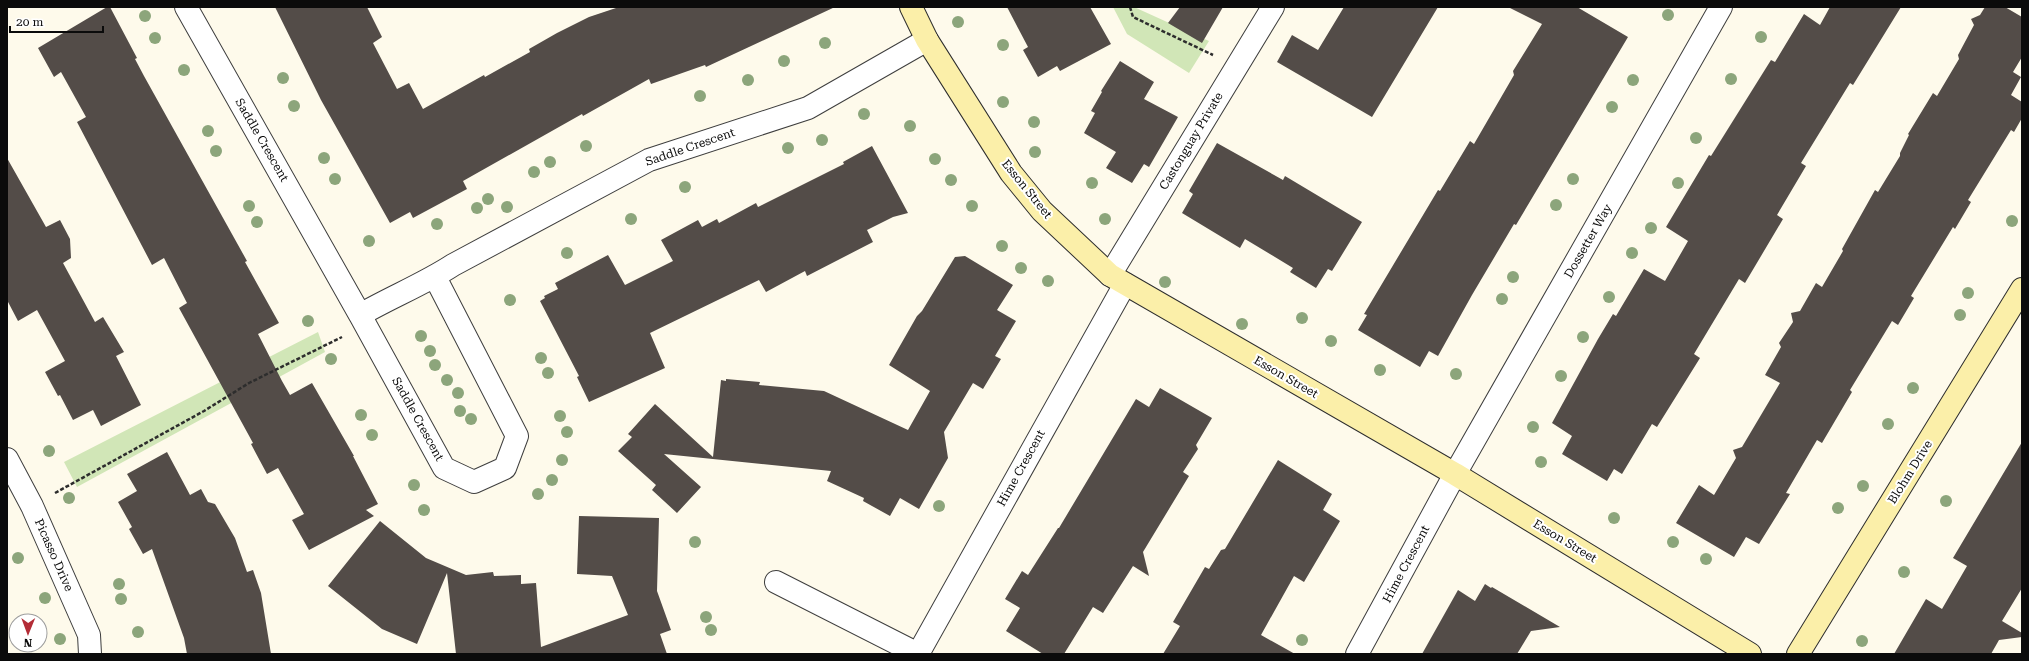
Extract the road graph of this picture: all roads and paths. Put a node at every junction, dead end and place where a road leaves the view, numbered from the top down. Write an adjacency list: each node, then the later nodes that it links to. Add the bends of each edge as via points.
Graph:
1 (186, 7): 11 (street, Saddle Crescent)
2 (911, 7): 6 (street, Esson Street)
3 (1130, 7): 7 (path, via 1133,17)
4 (1273, 7): 7 (street, Castonguay Private)
5 (1722, 7): 13 (street, Dossetter Way)
6 (927, 40): 8 (street, Saddle Crescent, via 808,108 649,160); 9 (street, Esson Street, via 1011,173 1042,211)
7 (1237, 66): 9 (street, Castonguay Private)
8 (435, 277): 11 (street, Saddle Crescent, via 386,300); 11 (street, Saddle Crescent, via 517,436 505,468 474,482 444,468)
9 (1117, 279): 13 (street, Esson Street); 17 (street, Hime Crescent)
10 (2022, 289): 20 (street, Blohm Drive)
11 (363, 320): 14 (path)
12 (7, 459): 14 (street, Picasso Drive)
13 (1455, 474): 18 (street, Hime Crescent); 19 (street, Esson Street)
14 (32, 506): 16 (street, Picasso Drive, via 89,635)
15 (776, 582): 17 (street, Hime Crescent)
16 (90, 654)
17 (918, 654)
18 (1357, 654)
19 (1750, 654)
20 (1798, 654)

